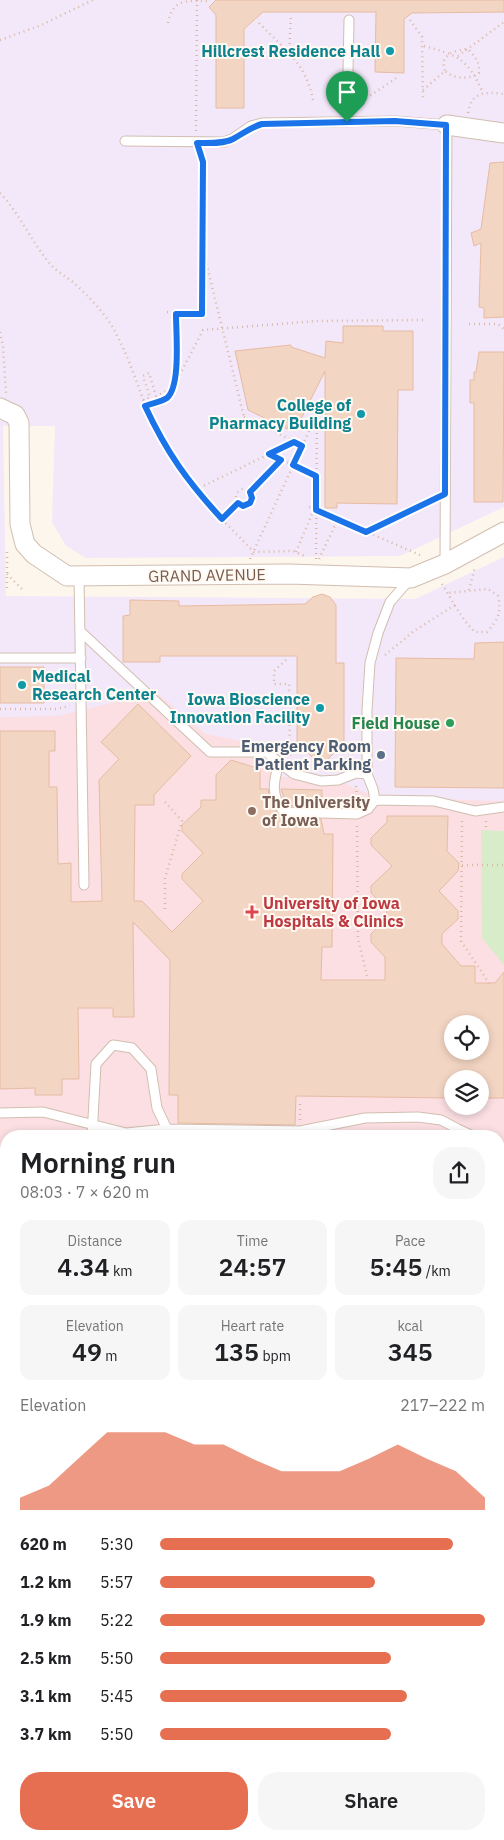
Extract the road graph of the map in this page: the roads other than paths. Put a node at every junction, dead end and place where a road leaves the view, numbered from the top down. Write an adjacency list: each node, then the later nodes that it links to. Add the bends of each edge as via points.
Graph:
1 (349, 20): 2 (lane)
2 (347, 122): 3 (lane); 5 (lane, via 262,124 251,126 224,142)
3 (446, 125): 4 (street); 8 (lane)
4 (504, 133)
5 (125, 141)
6 (3, 409): 9 (street, GRAND AVENUE, via 15,415 20,434 20,524 25,544 67,576)
7 (503, 533): 8 (street, GRAND AVENUE)
8 (443, 572): 10 (street, GRAND AVENUE)
9 (79, 577): 10 (street, GRAND AVENUE, via 289,574); 11 (lane)
10 (411, 578): 15 (lane, via 390,602 370,663)
11 (80, 631): 13 (lane); 14 (lane, via 210,752 266,752)
12 (0, 658): 13 (lane)
13 (81, 658): 18 (lane)
14 (280, 764): 15 (lane, via 294,774 321,782 356,773); 16 (lane, via 273,780 274,795 275,802 284,812 357,814 368,809)
15 (367, 774): 16 (lane)
16 (374, 800): 17 (lane, via 434,801 462,809 486,811)
17 (504, 807)
18 (84, 885)
19 (0, 1113): 20 (lane, via 42,1112)
20 (92, 1124): 22 (lane, via 96,1064 113,1045 132,1048 151,1069 157,1108); 23 (lane); 24 (lane)
21 (456, 1128): 27 (lane, via 441,1120 418,1117 365,1118); 28 (lane)
22 (167, 1129): 25 (lane); 26 (lane)
23 (92, 1130)
24 (109, 1130)
25 (160, 1130)
26 (207, 1130)
27 (324, 1130)
28 (460, 1130)

